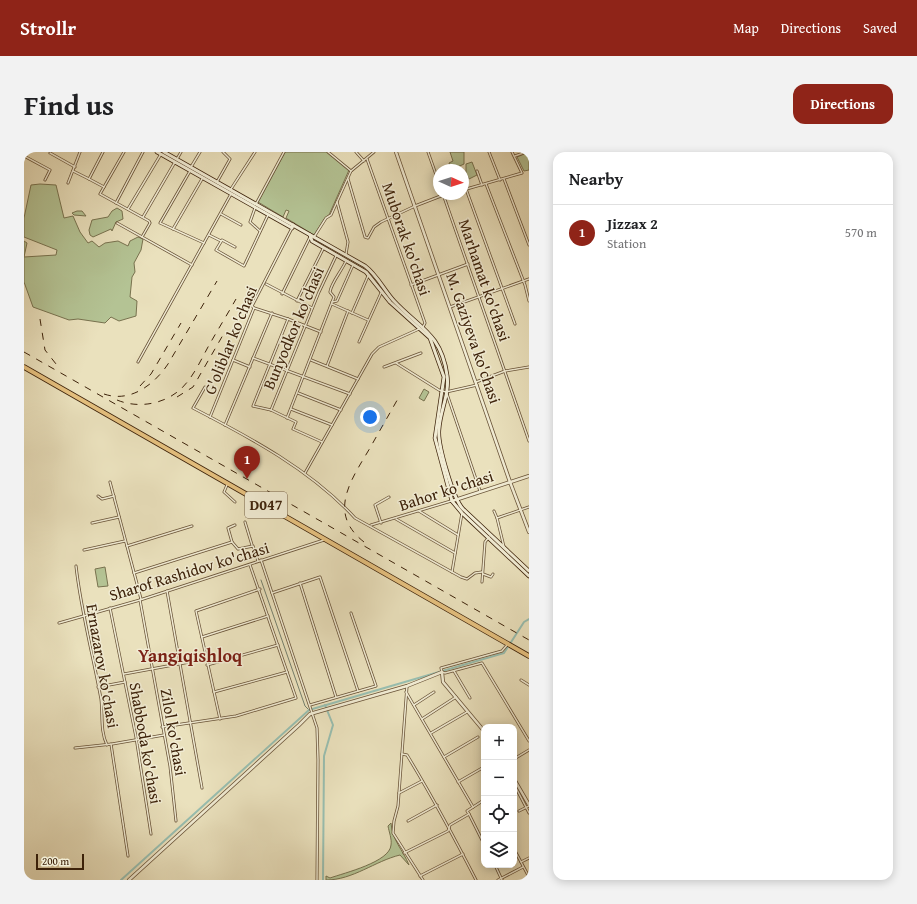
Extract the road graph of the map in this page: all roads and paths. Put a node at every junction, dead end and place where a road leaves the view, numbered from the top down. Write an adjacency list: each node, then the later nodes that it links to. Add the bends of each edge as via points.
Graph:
1 (80, 152): 27 (street)
2 (103, 152): 33 (street)
3 (124, 152): 42 (street)
4 (143, 152): 51 (street)
5 (157, 152): 20 (main road)
6 (182, 152): 24 (street)
7 (200, 152): 28 (street)
8 (223, 152): 38 (street, via 230,159)
9 (255, 152): 44 (street)
10 (284, 152): 52 (street)
11 (328, 152): 31 (street)
12 (356, 152): 25 (street)
13 (374, 152): 23 (street)
14 (396, 152): 53 (street, M. Gaziyeva ko'chasi)
15 (428, 152): 26 (street)
16 (489, 152): 37 (street)
17 (512, 152): 22 (street)
18 (526, 152): 22 (street)
19 (50, 153): 27 (street)
20 (163, 153): 24 (main road); 54 (street)
21 (24, 156): 36 (street, via 50,170)
22 (514, 157): 35 (street, via 522,173)
23 (367, 159): 25 (street); 58 (street, Muborak ko'chasi)
24 (176, 161): 28 (main road); 57 (street)
25 (364, 161): 31 (street)
26 (433, 166)
27 (75, 167): 29 (street)
28 (191, 169): 32 (main road); 38 (main road); 62 (street, via 160,223)
29 (73, 171): 33 (street); 39 (street)
30 (477, 171): 41 (street)
31 (351, 172): 34 (street)
32 (203, 178): 45 (main road); 62 (street)
33 (89, 179): 42 (street)
34 (348, 179): 50 (street); 58 (street, via 365,237 368,238 374,227)
35 (504, 179): 37 (street); 69 (street)
36 (45, 180)
37 (500, 180): 40 (street)
38 (217, 182): 44 (main road)
39 (68, 183)
40 (486, 184): 41 (street); 81 (street)
41 (482, 185): 43 (street)
42 (104, 187): 51 (street, via 100,194)
43 (469, 188)
44 (231, 189): 49 (main road)
45 (231, 194): 49 (main road); 55 (street)
46 (469, 197): 84 (street)
47 (433, 198): 53 (street)
48 (445, 200): 76 (street, Marhamat ko'chasi)
49 (251, 202): 52 (main road)
50 (337, 202): 65 (street, via 330,215); 73 (street, via 348,242)
51 (116, 203): 54 (street)
52 (256, 206): 56 (main road); 61 (main road); 63 (street, via 250,222)
53 (415, 206): 58 (street); 79 (street, M. Gaziyeva ko'chasi)
54 (128, 209): 57 (street)
55 (220, 214): 60 (street); 64 (street)
56 (268, 215): 61 (main road); 63 (street)
57 (143, 217): 66 (street, via 150,223)
58 (387, 219): 83 (street, Muborak ko'chasi)
59 (117, 223): 66 (street)
60 (241, 225)
61 (293, 227): 65 (main road); 82 (street, G'oliblar ko'chasi)
62 (173, 229): 68 (street)
63 (260, 231): 67 (street, via 244,266 216,250)
64 (209, 235): 67 (street); 68 (street)
65 (312, 236): 71 (main road, via 311,240); 73 (main road); 86 (street)
66 (142, 237): 77 (street)
67 (221, 241): 70 (street)
68 (204, 243): 77 (street)
69 (529, 245)
70 (235, 247)
71 (324, 247): 72 (main road); 88 (street)
72 (337, 254): 74 (main road); 93 (street, Bunyodkor ko'chasi)
73 (345, 255): 101 (main road, via 371,272 393,300)
74 (347, 260): 75 (main road); 90 (street, via 330,286 334,298)
75 (354, 264): 78 (main road); 90 (street, via 337,301)
76 (468, 264): 79 (street); 87 (street, Marhamat ko'chasi)
77 (192, 265): 108 (street)
78 (369, 274): 85 (main road); 96 (street)
79 (438, 274): 83 (street); 91 (street, M. Gaziyeva ko'chasi)
80 (529, 279): 81 (street)
81 (524, 281): 84 (street); 89 (street)
82 (265, 284): 86 (street); 92 (street, G'oliblar ko'chasi, via 252,306)
83 (410, 285): 101 (street, Muborak ko'chasi, via 425,322)
84 (502, 289): 87 (street); 99 (street)
85 (382, 292): 98 (street); 101 (main road)
86 (282, 294): 88 (street)
87 (480, 298): 91 (street); 117 (street, Marhamat ko'chasi)
88 (297, 301): 93 (street)
89 (529, 301)
90 (332, 303): 94 (street); 102 (street)
91 (450, 307): 120 (street, M. Gaziyeva ko'chasi)
92 (254, 308): 95 (street); 106 (street, G'oliblar ko'chasi)
93 (312, 308): 100 (street, Bunyodkor ko'chasi)
94 (348, 311): 96 (street); 111 (street)
95 (272, 313): 97 (street); 105 (street)
96 (352, 313): 98 (street)
97 (288, 319): 100 (street); 110 (street)
98 (368, 320): 103 (street)
99 (515, 324)
100 (305, 325): 102 (street); 116 (street, Bunyodkor ko'chasi)
101 (422, 328): 119 (street, via 380,347 372,354); 123 (main road, via 436,351 444,374)
102 (321, 332): 107 (street)
103 (359, 342)
104 (421, 353): 109 (street)
105 (254, 358): 110 (street); 114 (street)
106 (233, 360): 114 (street); 128 (street, G'oliblar ko'chasi)
107 (310, 360): 111 (street); 118 (street)
108 (138, 362)
109 (396, 362): 112 (street); 123 (street)
110 (270, 364): 116 (street); 126 (street, via 253,406)
111 (327, 366): 119 (street)
112 (384, 366)
113 (24, 367): 138 (main road, D047)
114 (250, 367): 131 (street)
115 (529, 367): 117 (street)
116 (287, 369): 118 (street); 126 (street, Bunyodkor ko'chasi)
117 (505, 371): 120 (street); 132 (street, Marhamat ko'chasi)
118 (304, 376): 122 (street); 124 (street)
119 (358, 379): 124 (street)
120 (477, 384): 123 (street); 137 (street, M. Gaziyeva ko'chasi)
121 (205, 387): 128 (street, via 193,408)
122 (298, 392): 125 (street); 127 (street)
123 (445, 392): 139 (street); 143 (main road, via 435,428 435,438)
124 (350, 394): 127 (street)
125 (291, 409): 129 (street); 130 (street)
126 (271, 410): 129 (street)
127 (341, 410): 130 (street)
128 (210, 417): 131 (street)
129 (287, 418): 133 (street, via 296,422 293,429)
130 (332, 425): 133 (street)
131 (225, 426): 134 (street)
132 (529, 441)
133 (322, 442): 134 (street)
134 (305, 473): 157 (street, via 355,518)
135 (529, 476): 137 (street, Bahor ko'chasi)
136 (110, 482): 141 (street, Zilol ko'chasi)
137 (510, 482): 139 (street, Bahor ko'chasi); 148 (street, M. Gaziyeva ko'chasi)
138 (228, 484): 144 (street, via 224,492); 162 (main road, D047)
139 (480, 491): 143 (street, Bahor ko'chasi)
140 (98, 496): 141 (street, via 102,499)
141 (114, 496): 150 (street, Zilol ko'chasi)
142 (389, 497): 154 (street, via 375,505)
143 (454, 500): 146 (street, Bahor ko'chasi); 149 (main road); 167 (main road)
144 (235, 502)
145 (529, 507): 148 (street)
146 (419, 511): 151 (street, Bahor ko'chasi); 160 (street)
147 (494, 511): 152 (street)
148 (520, 511): 152 (street); 159 (street, M. Gaziyeva ko'chasi)
149 (462, 513): 160 (street); 161 (main road)
150 (119, 518): 155 (street); 163 (street, Zilol ko'chasi)
151 (396, 518): 154 (street, Bahor ko'chasi); 169 (street)
152 (497, 518): 167 (street)
153 (245, 522): 166 (street)
154 (382, 522): 157 (street, Bahor ko'chasi)
155 (92, 523)
156 (235, 525): 164 (street, via 228,528)
157 (371, 525): 175 (street)
158 (192, 526): 165 (street)
159 (529, 532)
160 (458, 535): 169 (street)
161 (489, 538): 177 (street, via 485,542); 179 (main road)
162 (326, 539): 170 (street, Sharof Rashidov ko'chasi); 192 (main road, D047)
163 (125, 541): 165 (street, Zilol ko'chasi); 168 (street)
164 (232, 542): 166 (street, via 238,549); 176 (street)
165 (127, 546): 176 (street, Zilol ko'chasi)
166 (253, 546): 171 (street)
167 (505, 548): 174 (main road)
168 (84, 550)
169 (455, 553): 175 (street)
170 (261, 560): 171 (street, Sharof Rashidov ko'chasi); 184 (street)
171 (258, 561): 172 (street, Sharof Rashidov ko'chasi)
172 (250, 564): 182 (street); 183 (street, Sharof Rashidov ko'chasi)
173 (76, 566): 188 (street, Ernazarov ko'chasi)
174 (529, 571)
175 (452, 572): 177 (street, via 467,579 475,573)
176 (134, 573): 185 (street, Zilol ko'chasi)
177 (482, 573): 178 (street, via 491,577); 181 (street)
178 (493, 574)
179 (529, 576)
180 (300, 582): 184 (street); 208 (street, via 320,577); 212 (street)
181 (482, 582)
182 (260, 589): 189 (street); 191 (street, via 197,610)
183 (167, 591): 185 (street, Sharof Rashidov ko'chasi); 196 (street)
184 (272, 593): 215 (street)
185 (140, 599): 186 (street, Sharof Rashidov ko'chasi); 198 (street, Zilol ko'chasi)
186 (110, 608): 188 (street, Sharof Rashidov ko'chasi); 202 (street, Shabboda ko'chasi)
187 (351, 613): 208 (street, via 376,686)
188 (83, 616): 190 (street, Sharof Rashidov ko'chasi); 207 (street, Ernazarov ko'chasi)
189 (268, 616): 191 (street); 193 (street)
190 (59, 623)
191 (202, 637): 195 (street)
192 (510, 644): 194 (main road, D047); 201 (street, via 502,650 441,668)
193 (278, 645): 197 (street); 200 (street)
194 (529, 656)
195 (206, 658): 196 (street); 197 (street)
196 (181, 664): 198 (street); 221 (street)
197 (208, 665): 211 (street)
198 (152, 668): 202 (street); 222 (street, Zilol ko'chasi)
199 (454, 671): 201 (street, via 445,674); 214 (street); 228 (street, via 482,663)
200 (288, 672): 211 (street); 219 (street, via 296,698)
201 (442, 672): 206 (street); 213 (street, via 443,682)
202 (124, 674): 204 (street, Shabboda ko'chasi)
203 (521, 680): 205 (street)
204 (125, 682): 207 (street); 227 (street, Shabboda ko'chasi)
205 (529, 685)
206 (407, 686): 209 (street); 218 (street)
207 (98, 687): 230 (street, Ernazarov ko'chasi, via 103,734)
208 (358, 691): 212 (street)
209 (406, 692): 216 (street); 233 (street)
210 (434, 692): 216 (street)
211 (214, 693): 219 (street)
212 (336, 697): 215 (street)
213 (456, 697): 217 (street); 220 (street)
214 (470, 698)
215 (310, 705): 218 (street)
216 (414, 705): 220 (street)
217 (468, 711): 223 (street); 224 (street)
218 (312, 713): 268 (street); 269 (street, via 318,737)
219 (220, 719): 221 (street)
220 (422, 719): 224 (street)
221 (191, 723): 222 (street); 240 (street)
222 (162, 727): 225 (street, Zilol ko'chasi)
223 (481, 727)
224 (430, 733): 234 (street)
225 (164, 735): 227 (street); 251 (street, Zilol ko'chasi)
226 (478, 737): 234 (street)
227 (136, 740): 229 (street); 254 (street, Shabboda ko'chasi)
228 (529, 741)
229 (111, 744): 230 (street); 259 (street, Ernazarov ko'chasi)
230 (107, 745): 231 (street)
231 (75, 748)
232 (529, 750): 235 (street)
233 (402, 754): 237 (street, via 408,755); 242 (street)
234 (444, 757): 238 (street)
235 (517, 757)
236 (481, 769): 238 (street)
237 (423, 780): 242 (street); 244 (street)
238 (458, 782): 246 (street)
239 (517, 784): 245 (street)
240 (202, 788)
241 (517, 790): 247 (street)
242 (399, 793): 256 (street, via 393,833)
243 (481, 802): 246 (street)
244 (437, 805): 252 (street); 253 (street)
245 (529, 806): 247 (street)
246 (473, 807): 250 (street, via 467,811)
247 (526, 808): 248 (street); 249 (street)
248 (519, 811)
249 (529, 813)
250 (469, 814): 253 (street); 255 (street)
251 (176, 821)
252 (408, 821)
253 (449, 827): 256 (street, via 448,831); 257 (street)
254 (151, 834)
255 (481, 838)
256 (404, 853): 264 (street)
257 (463, 854): 264 (street); 266 (street)
258 (517, 855): 261 (street)
259 (128, 856)
260 (529, 858): 261 (street)
261 (521, 862): 262 (street)
262 (524, 866): 265 (street); 267 (street)
263 (496, 868): 267 (street)
264 (420, 876): 270 (street)
265 (529, 877)
266 (475, 879): 271 (street)
267 (502, 879): 272 (street)
268 (129, 880)
269 (317, 880)
270 (423, 880)
271 (471, 880)
272 (498, 880)

